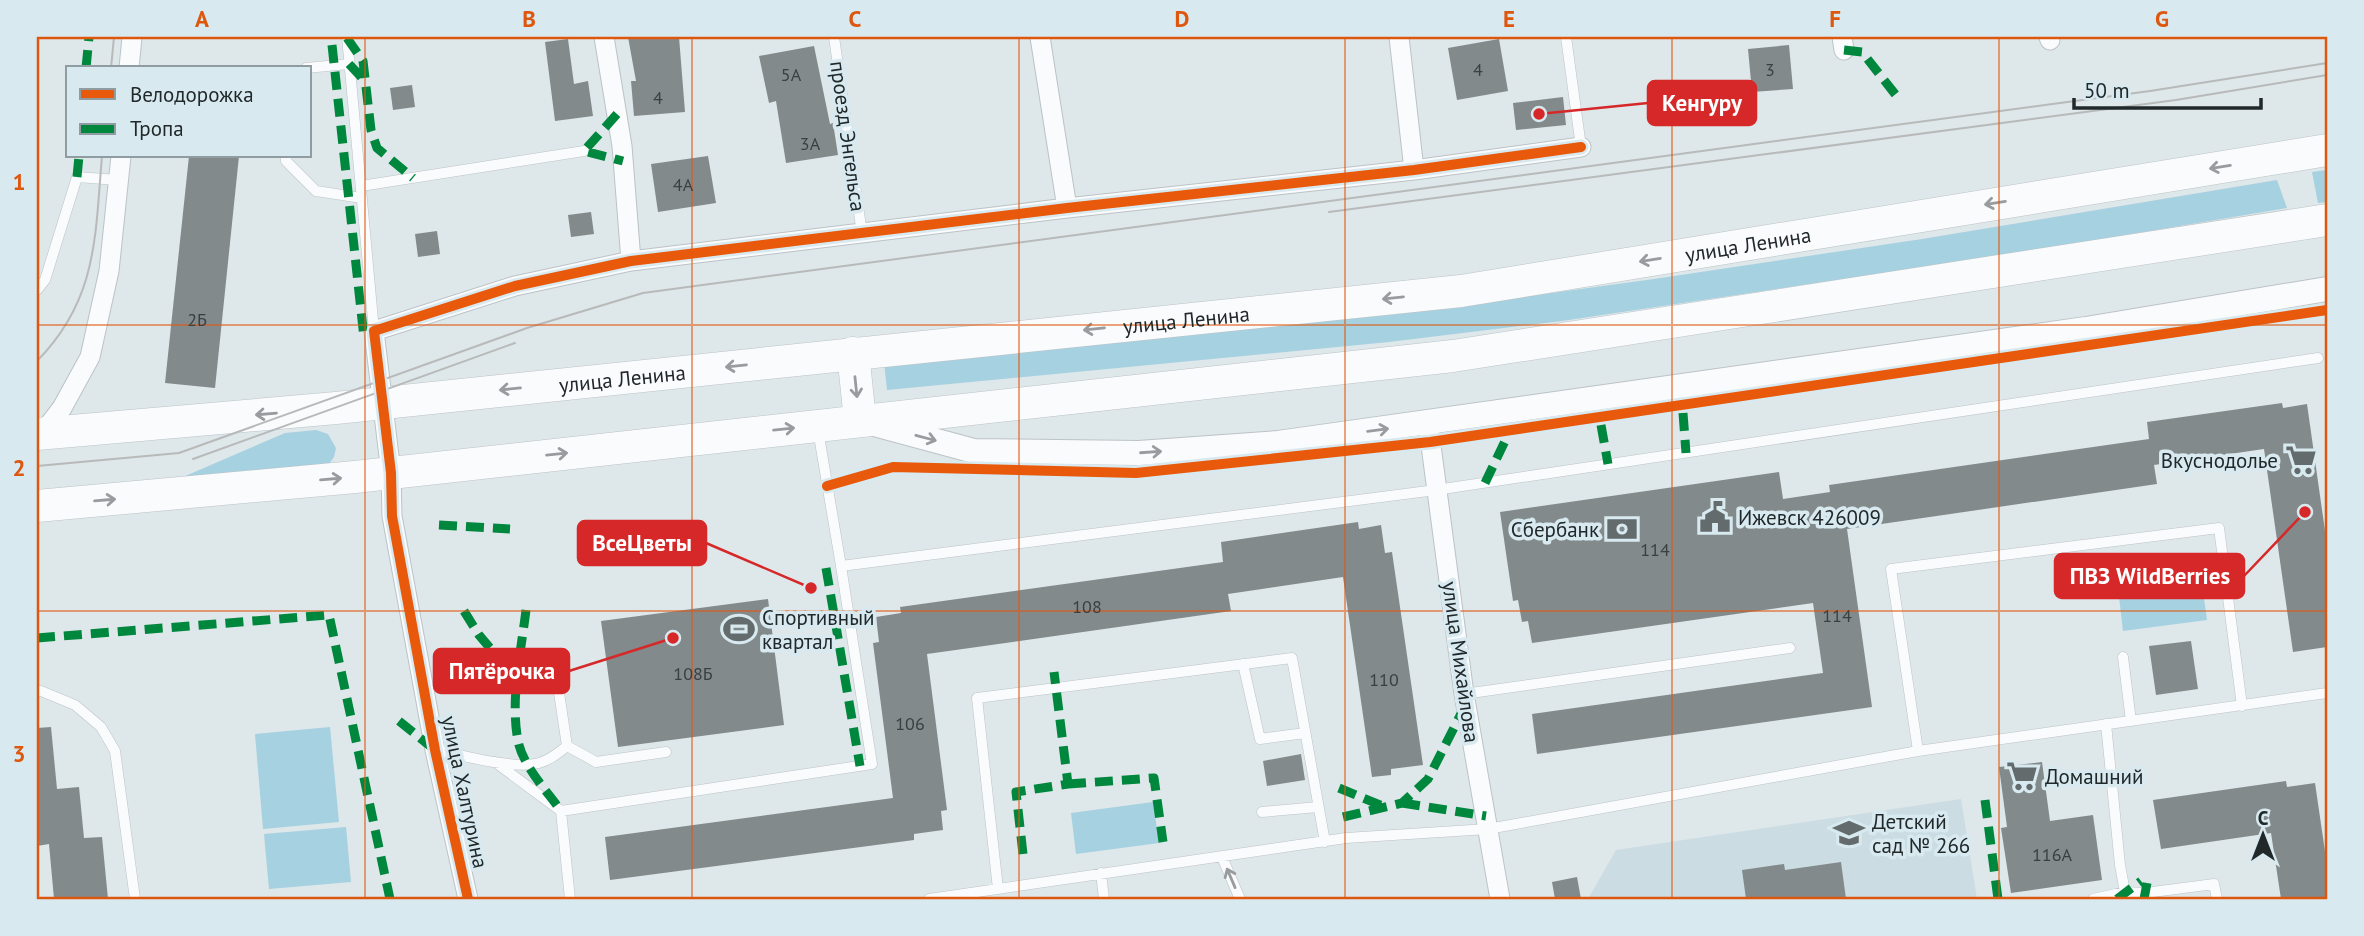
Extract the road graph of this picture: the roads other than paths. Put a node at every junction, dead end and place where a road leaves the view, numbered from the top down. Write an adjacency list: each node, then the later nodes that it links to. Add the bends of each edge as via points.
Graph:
1 (132, 37): 9 (street)
2 (350, 37): 8 (lane)
3 (604, 37): 23 (street, via 622,146)
4 (834, 37): 22 (lane, проезд Энгельса)
5 (1040, 37): 20 (street)
6 (1399, 37): 16 (street)
7 (1566, 37): 11 (lane)
8 (349, 64): 10 (lane); 18 (lane)
9 (129, 66)
10 (312, 67)
11 (1581, 147): 16 (street)
12 (583, 150): 18 (lane)
13 (2327, 150): 27 (main road, улица Ленина, one-way to 27, via 1461,290)
14 (121, 158): 17 (street)
15 (286, 158): 19 (lane, via 316,191)
16 (1413, 170): 20 (street)
17 (118, 180): 25 (lane, via 77,177 45,280); 33 (street, via 110,271 90,357 62,408)
18 (361, 186): 19 (lane)
19 (362, 198): 26 (lane)
20 (1067, 208): 22 (street)
21 (2327, 220): 30 (main road, via 1453,356)
22 (862, 234): 23 (street)
23 (631, 261): 26 (street, via 515,286)
24 (2327, 289): 31 (street, via 2072,331)
25 (37, 290)
26 (374, 331): 29 (street, улица Халтурина)
27 (853, 354): 29 (main road, улица Ленина, one-way to 29); 30 (main road, one-way to 30)
28 (2318, 358): 35 (lane)
29 (383, 402): 33 (main road, улица Ленина, one-way to 33); 34 (street, улица Халтурина)
30 (860, 421): 31 (street, one-way to 31, via 974,451 1125,453 1278,443); 32 (main road)
31 (1428, 423): 35 (street, улица Михайлова)
32 (817, 426): 34 (main road, one-way to 32); 37 (lane)
33 (40, 434)
34 (391, 473): 36 (main road, one-way to 34); 50 (street, улица Халтурина, via 392,516)
35 (1436, 490): 37 (lane); 44 (street, улица Михайлова)
36 (37, 506)
37 (841, 566): 55 (lane, via 872,764)
38 (1790, 648): 44 (lane)
39 (2123, 657): 46 (lane)
40 (1243, 664): 48 (lane, via 1260,739); 48 (lane, via 1292,658); 61 (lane, via 977,698)
41 (558, 686): 49 (lane)
42 (37, 691): 63 (lane, via 75,705 101,727 116,751)
43 (2327, 693): 45 (lane)
44 (1464, 694): 57 (street, улица Михайлова)
45 (2242, 706): 46 (lane); 51 (lane, via 2219,527 1891,569)
46 (2131, 721): 47 (lane)
47 (2106, 724): 51 (lane); 62 (lane)
48 (1305, 733): 54 (lane)
49 (567, 746): 52 (lane, via 596,762); 53 (lane, via 537,764)
50 (435, 750): 53 (lane); 64 (street, улица Халтурина)
51 (1918, 751): 57 (lane)
52 (666, 752)
53 (495, 762): 55 (lane)
54 (1318, 807): 56 (lane); 58 (lane)
55 (561, 811): 65 (lane)
56 (1262, 812)
57 (1488, 829): 58 (lane); 69 (street, улица Михайлова)
58 (1325, 842): 59 (lane)
59 (1222, 857): 60 (lane); 68 (lane, one-way to 59)
60 (1101, 873): 61 (lane); 67 (lane)
61 (998, 889): 66 (lane)
62 (2125, 892): 70 (lane); 71 (lane, via 2214,884)
63 (135, 899)
64 (468, 899)
65 (570, 899)
66 (929, 899)
67 (1104, 899)
68 (1240, 899)
69 (1500, 899)
70 (2093, 899)
71 (2217, 899)

